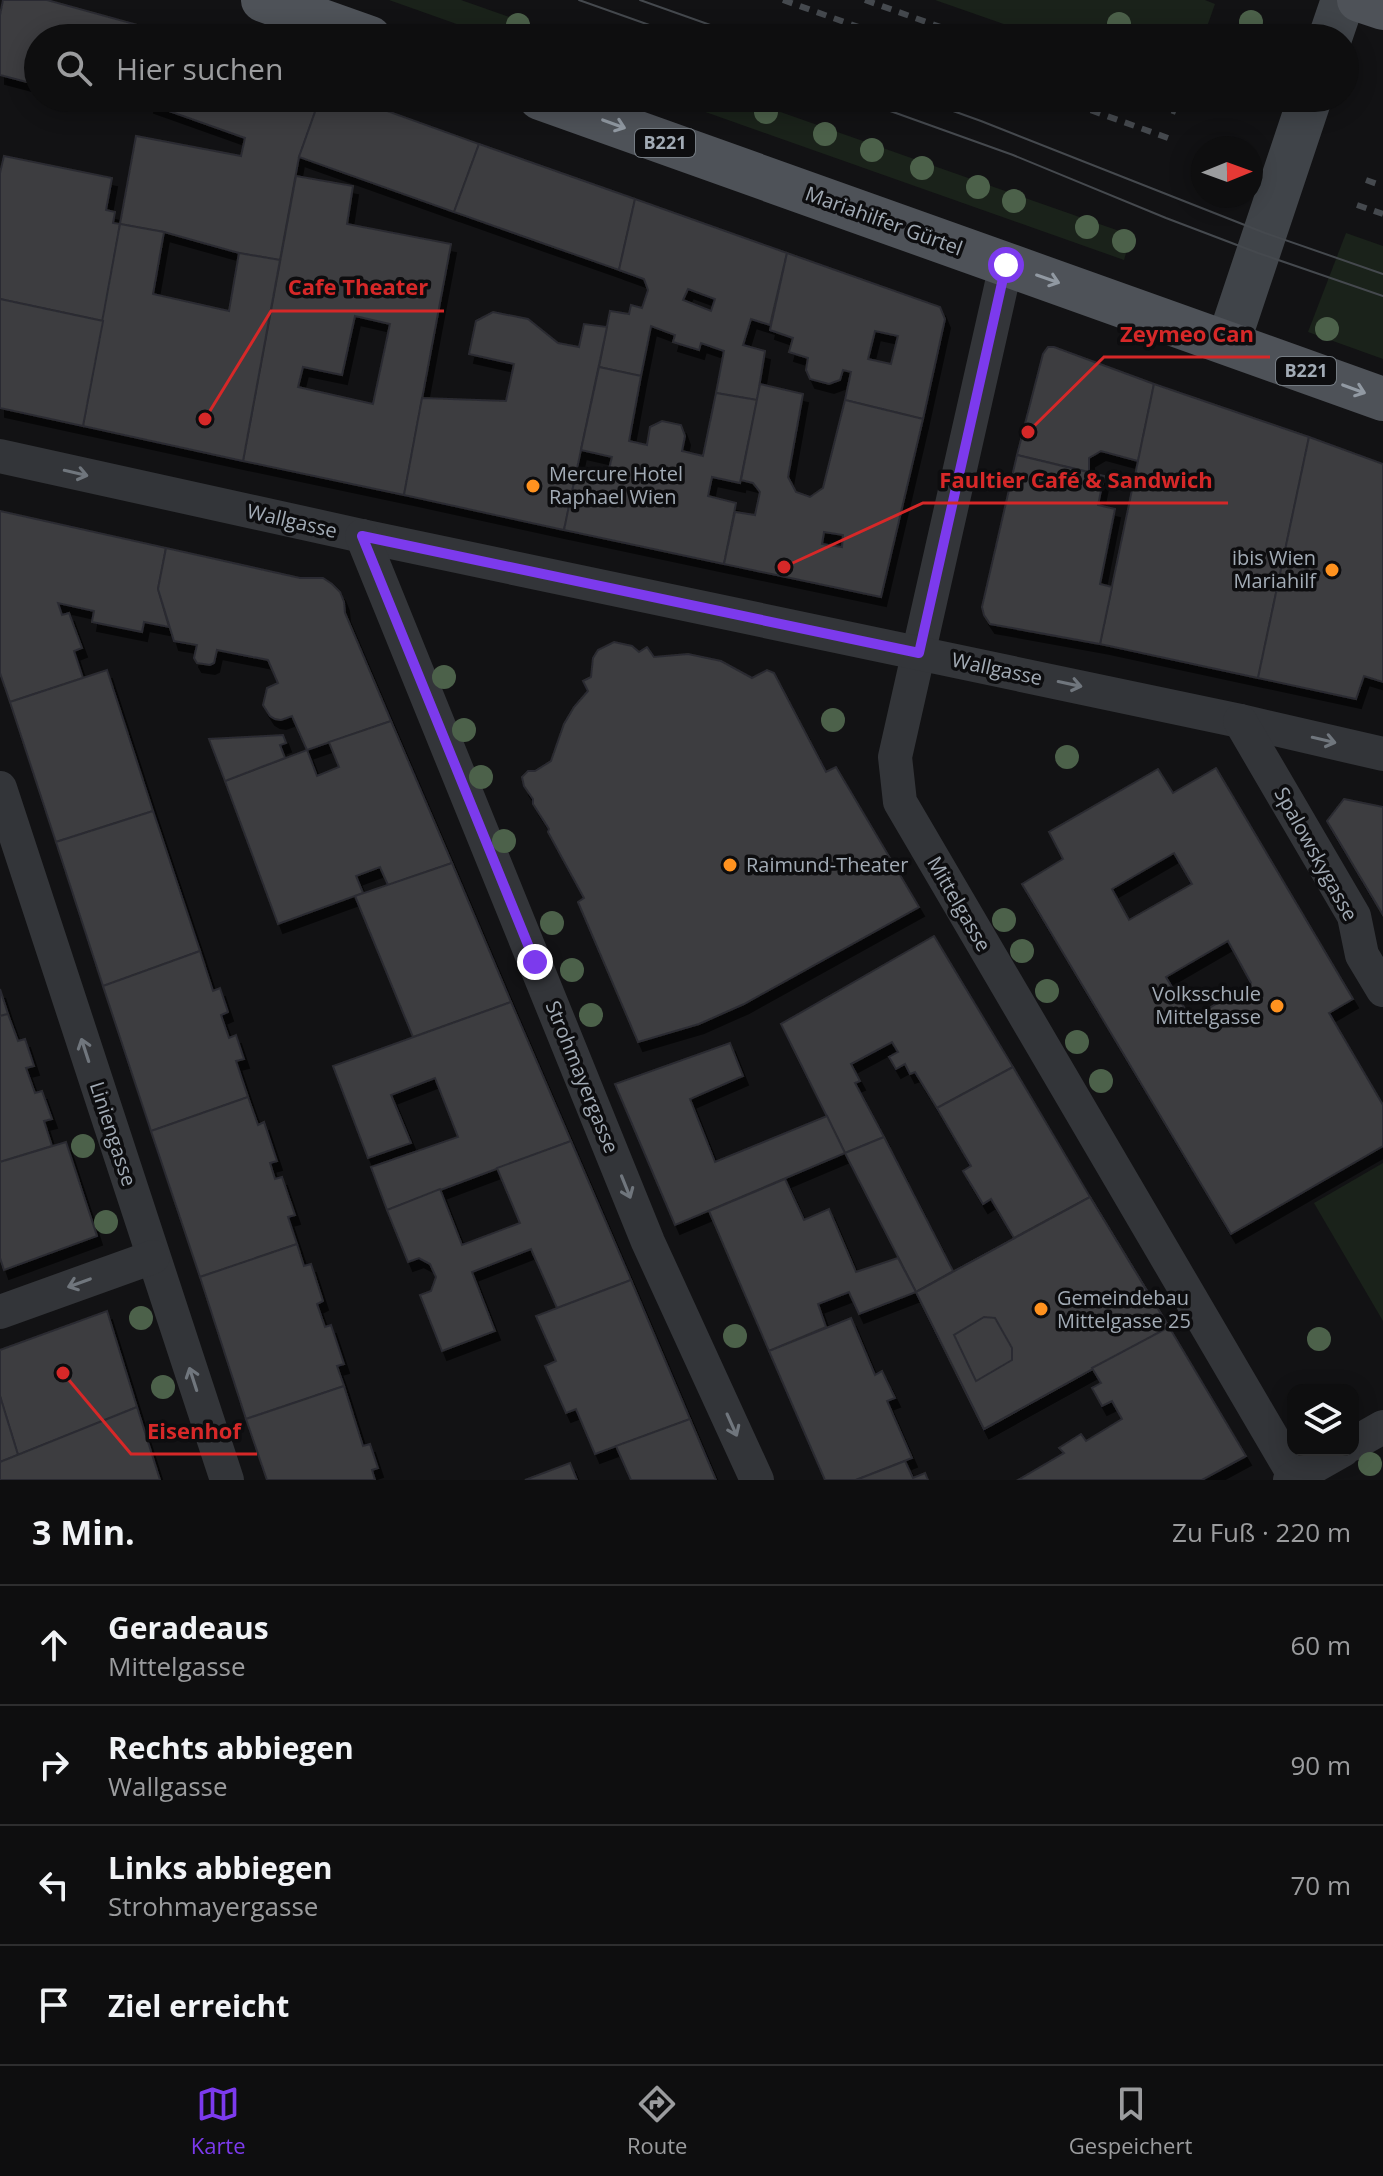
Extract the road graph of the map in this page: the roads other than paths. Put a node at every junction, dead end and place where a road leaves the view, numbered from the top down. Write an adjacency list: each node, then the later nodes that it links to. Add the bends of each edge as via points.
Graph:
1 (263, 0): 5 (main road)
2 (1343, 0): 6 (street)
3 (1359, 0): 4 (main road)
4 (1383, 8)
5 (331, 24)
6 (1335, 24)
7 (579, 112): 9 (main road, Mariahilfer Gürtel / B221, one-way to 9)
8 (1305, 112): 10 (street)
9 (1006, 265): 10 (main road, Mariahilfer Gürtel / B221, one-way to 10); 14 (street, Mittelgasse)
10 (1228, 343): 11 (main road, Mariahilfer Gürtel / B221, one-way to 11)
11 (1383, 399)
12 (0, 456): 13 (street, Wallgasse, one-way to 13)
13 (362, 536): 14 (street, Wallgasse); 26 (street, Strohmayergasse, one-way to 26, via 648,1242)
14 (919, 653): 15 (street, Wallgasse, one-way to 15); 24 (street, Mittelgasse, via 895,757 900,802)
15 (1240, 721): 16 (street, Wallgasse, one-way to 16); 18 (street, Spalowskygasse, via 1354,916 1362,955)
16 (1383, 754)
17 (0, 788): 19 (street, Liniengasse, one-way to 17)
18 (1383, 990)
19 (153, 1257): 20 (street, one-way to 20); 25 (street, Liniengasse, one-way to 19)
20 (0, 1312)
21 (1383, 1427): 22 (street)
22 (1359, 1441)
23 (1333, 1456): 24 (street)
24 (1294, 1479)
25 (227, 1480)
26 (757, 1480)

